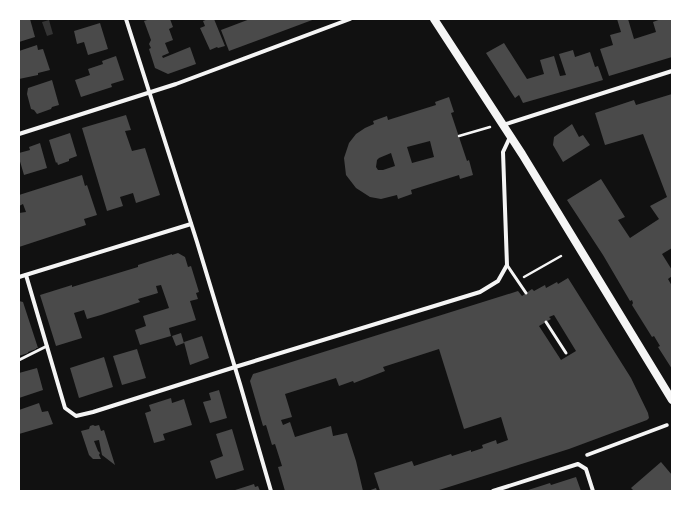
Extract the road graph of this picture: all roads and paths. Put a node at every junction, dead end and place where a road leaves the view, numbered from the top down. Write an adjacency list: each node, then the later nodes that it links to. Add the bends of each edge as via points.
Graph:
1 (126, 19): 5 (street)
2 (350, 19): 5 (street)
3 (434, 19): 6 (main road)
4 (672, 71): 6 (street)
5 (149, 93): 8 (street); 11 (street)
6 (503, 125): 10 (main road)
7 (490, 127): 9 (path)
8 (19, 134)
9 (459, 136)
10 (510, 136): 13 (street, via 503,152); 23 (main road)
11 (191, 224): 14 (street); 22 (street)
12 (561, 256): 16 (path)
13 (507, 265): 17 (lane); 22 (street, via 498,281 480,292)
14 (26, 275): 15 (street); 19 (street)
15 (19, 277)
16 (523, 277)
17 (526, 293)
18 (546, 322): 20 (lane)
19 (46, 346): 21 (lane); 22 (street, via 65,408 76,416)
20 (566, 353)
21 (19, 360)
22 (235, 366): 26 (street)
23 (672, 400)
24 (667, 425): 25 (street)
25 (587, 455)
26 (271, 491)
27 (492, 491): 28 (street, via 578,464 586,469)
28 (593, 491)

